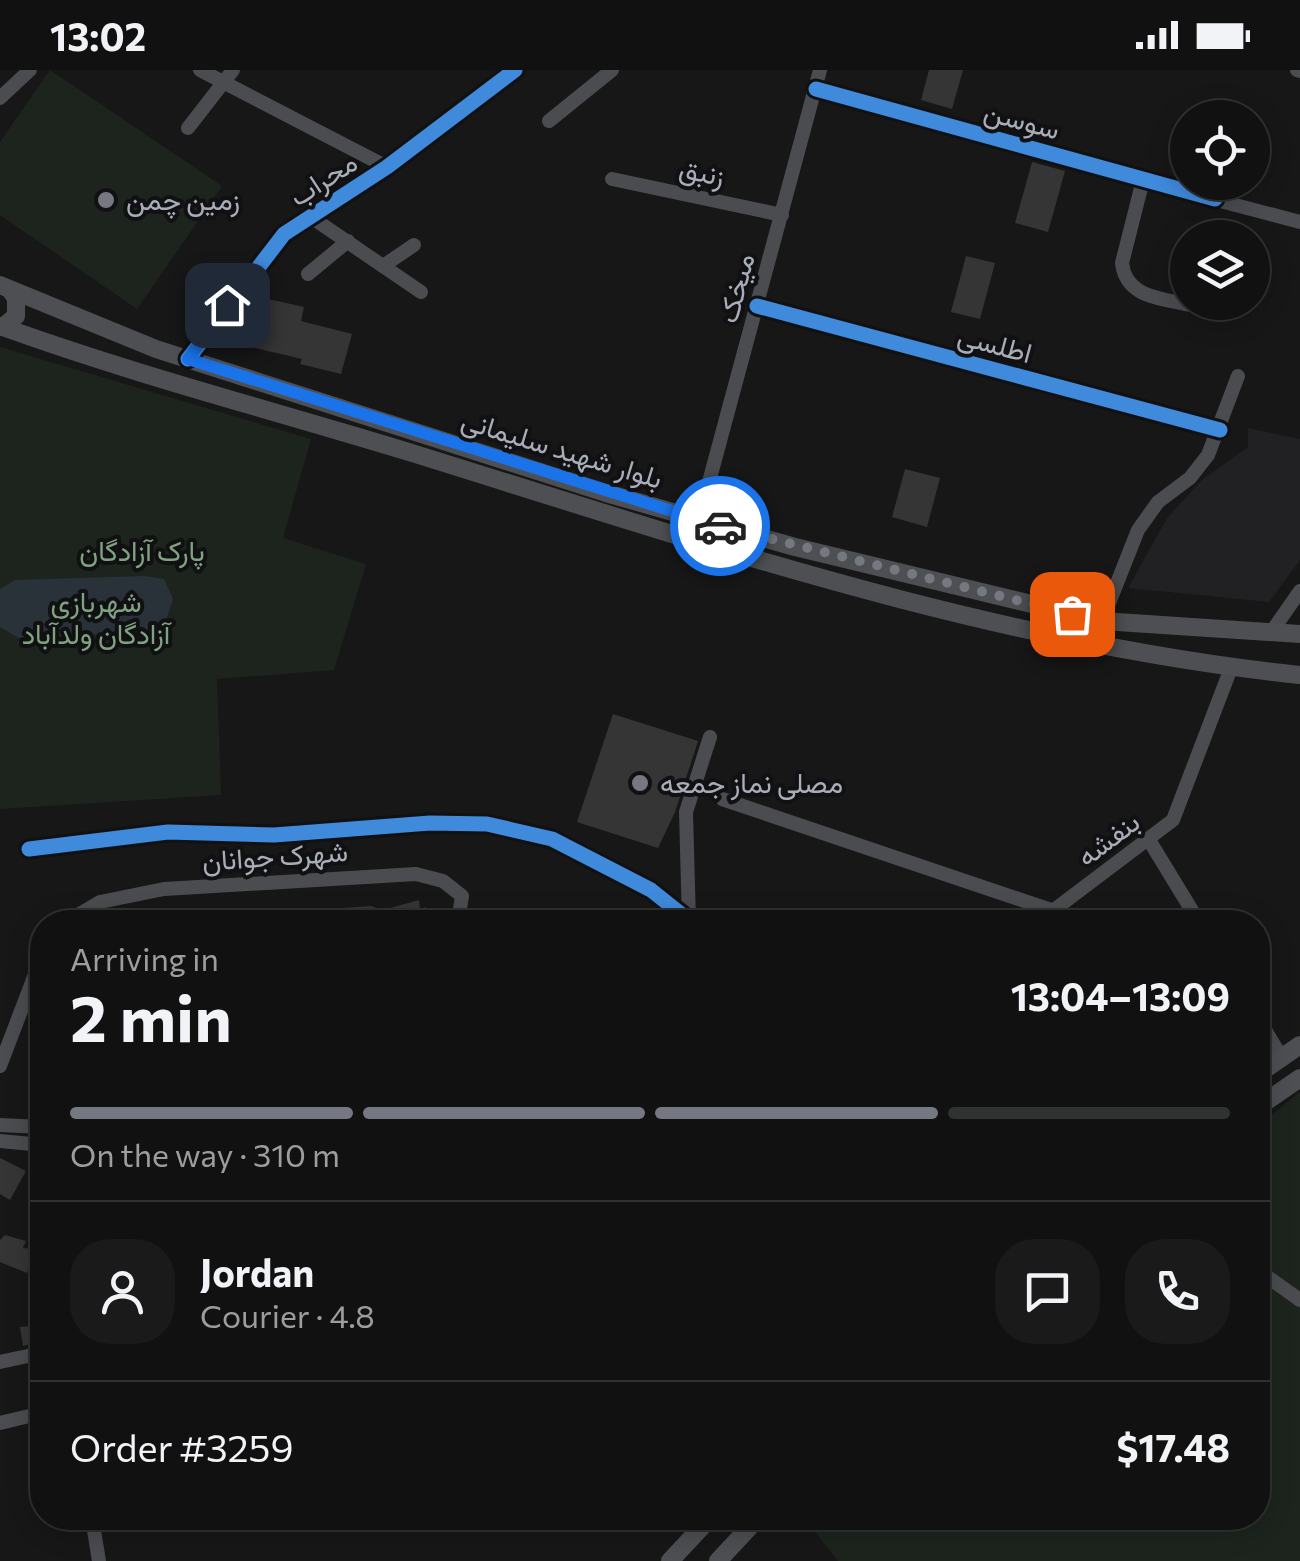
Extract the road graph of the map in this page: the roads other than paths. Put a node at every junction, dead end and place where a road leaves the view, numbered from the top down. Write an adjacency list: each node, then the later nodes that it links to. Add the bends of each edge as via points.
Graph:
1 (200, 70): 7 (street)
2 (233, 70): 7 (street)
3 (515, 70): 12 (street, محراب)
4 (612, 70): 10 (street)
5 (820, 70): 8 (street, میخک)
6 (21, 73): 9 (street)
7 (223, 83): 11 (street); 12 (street)
8 (816, 89): 14 (street, سوسن); 17 (street, میخک)
9 (0, 98)
10 (549, 120)
11 (188, 128)
12 (387, 167): 18 (street, محراب)
13 (612, 179): 17 (street, زنبق)
14 (1144, 180): 15 (street, سوسن); 26 (street, via 1123,275 1138,292)
15 (1170, 187)
16 (1215, 200): 19 (street)
17 (782, 215): 27 (street, میخک)
18 (311, 217): 20 (street); 31 (street, محراب, via 271,246)
19 (1300, 222)
20 (348, 241): 22 (street); 23 (street)
21 (414, 245): 22 (street)
22 (383, 266): 25 (street)
23 (308, 274)
24 (6, 288): 28 (main road, بلوار شهید سلیمانی); 29 (main road, via 16,298 16,316)
25 (422, 292)
26 (1170, 300)
27 (757, 306): 33 (street, اطلسی); 34 (street, میخک)
28 (66, 313): 30 (main road, via 49,324); 31 (main road, بلوار شهید سلیمانی)
29 (2, 326): 30 (main road, بلوار شهید سلیمانی)
30 (52, 346): 39 (main road, بلوار شهید سلیمانی, via 700,546 962,618)
31 (188, 359): 34 (main road, بلوار شهید سلیمانی)
32 (1238, 376): 33 (street)
33 (1220, 430): 36 (street, via 1201,466 1158,502 1138,530)
34 (699, 520): 36 (main road, بلوار شهید سلیمانی)
35 (1300, 591): 37 (street)
36 (1102, 620): 37 (main road, بلوار شهید سلیمانی)
37 (1272, 631): 38 (main road, بلوار شهید سلیمانی)
38 (1300, 634)
39 (1231, 668): 40 (main road, بلوار شهید سلیمانی); 43 (street, بنفشه, via 1173,820)
40 (1300, 675)
41 (710, 737): 48 (street, via 686,812)
42 (722, 799): 49 (street)
43 (1149, 840): 50 (street, بنفشه); 51 (street)
44 (29, 849): 47 (street, via 168,832 274,835 487,824 552,839 651,890)
45 (86, 910): 46 (street, شهرک جوانان, via 164,889 416,874 462,896)
46 (460, 910)
47 (675, 910)
48 (690, 910)
49 (1051, 910)
50 (1055, 910)
51 (1193, 910)
52 (30, 987): 56 (street)
53 (1270, 1038): 55 (street)
54 (1300, 1045): 55 (main road)
55 (1282, 1058): 57 (main road)
56 (0, 1066)
57 (1270, 1066)
58 (1300, 1078): 59 (main road)
59 (1270, 1099)
60 (0, 1125): 61 (street)
61 (30, 1127)
62 (0, 1141): 63 (street)
63 (30, 1143)
64 (1270, 1279): 65 (street)
65 (1300, 1300)
66 (30, 1356): 67 (street)
67 (0, 1362)
68 (30, 1415): 69 (street)
69 (0, 1423)
70 (94, 1530): 73 (street)
71 (699, 1530): 74 (main road)
72 (742, 1530): 75 (main road)
73 (99, 1561)
74 (670, 1561)
75 (718, 1561)

